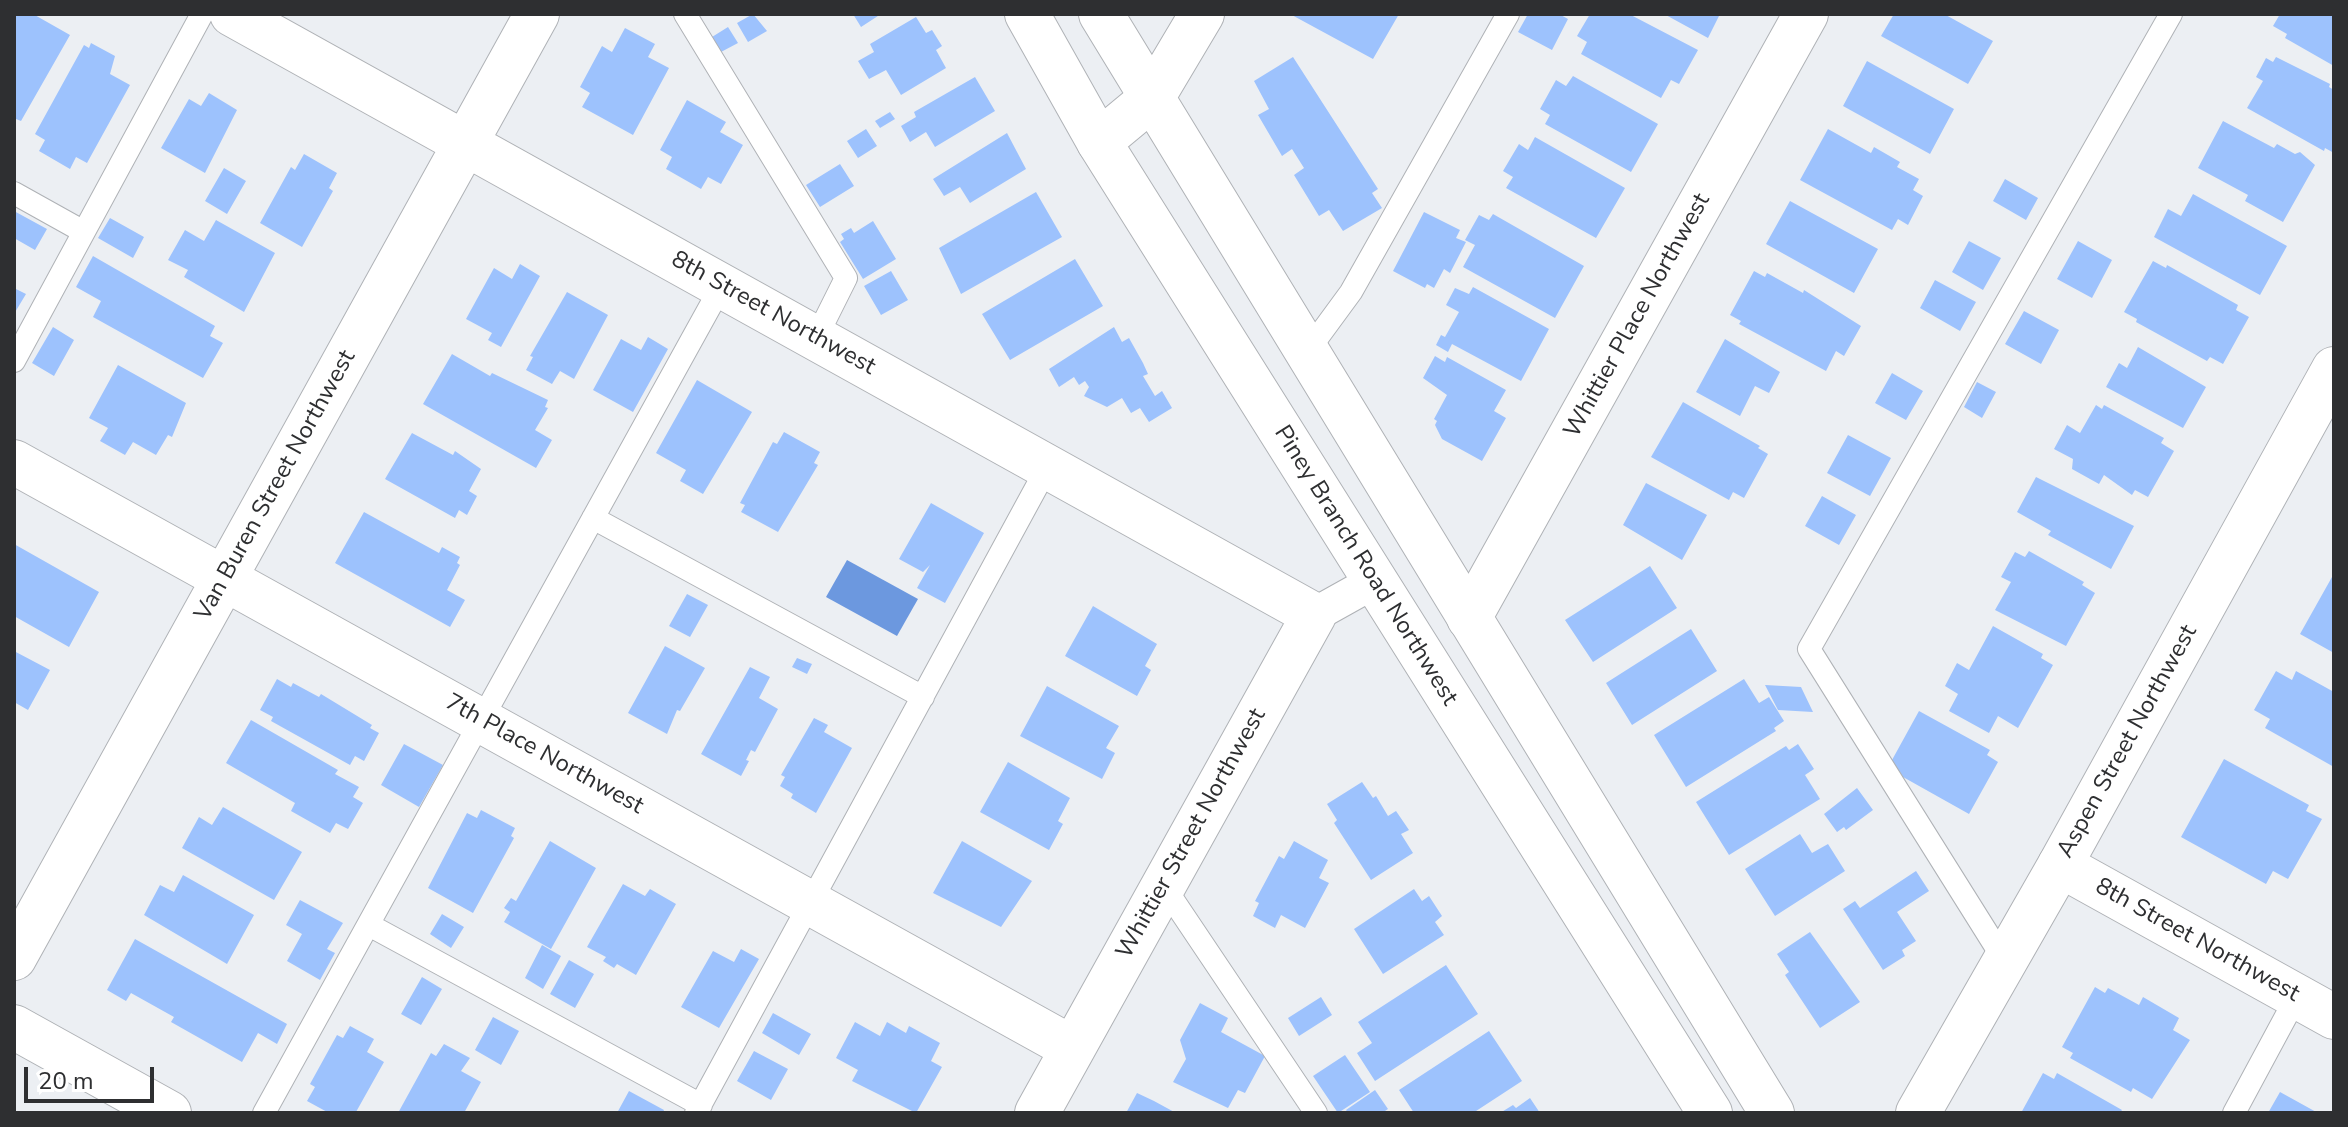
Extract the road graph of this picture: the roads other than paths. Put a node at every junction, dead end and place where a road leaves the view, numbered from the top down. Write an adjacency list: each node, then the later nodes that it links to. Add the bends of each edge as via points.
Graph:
1 (202, 14): 15 (lane)
2 (232, 14): 13 (street, 8th Street Northwest)
3 (537, 14): 13 (street, Van Buren Street Northwest)
4 (685, 14): 17 (lane, via 846,278)
5 (1027, 14): 12 (street, Piney Branch Road Northwest)
6 (1101, 14): 11 (street)
7 (1202, 14): 11 (street)
8 (1508, 14): 18 (lane, via 1351,292)
9 (1806, 14): 27 (street, Whittier Place Northwest)
10 (2171, 14): 35 (lane, via 1809,649)
11 (1152, 98): 12 (street); 18 (street)
12 (1099, 142): 25 (street, Piney Branch Road Northwest)
13 (465, 144): 16 (street, 8th Street Northwest); 24 (street, Van Buren Street Northwest)
14 (14, 193): 15 (lane)
15 (84, 232): 19 (lane)
16 (722, 285): 17 (street, 8th Street Northwest); 23 (lane)
17 (816, 338): 22 (street, 8th Street Northwest)
18 (1307, 352): 27 (street)
19 (14, 361)
20 (2334, 369): 30 (street, Aspen Street Northwest)
21 (14, 462): 24 (street, 7th Place Northwest)
22 (1048, 466): 26 (street, 8th Street Northwest); 28 (lane)
23 (593, 518): 28 (lane); 29 (lane)
24 (225, 578): 29 (street, 7th Place Northwest); 34 (street, Van Buren Street Northwest)
25 (1375, 581): 26 (street); 45 (street, Piney Branch Road Northwest)
26 (1314, 615): 31 (street, Whittier Street Northwest)
27 (1469, 618): 46 (street)
28 (923, 697): 32 (lane)
29 (481, 720): 32 (street, 7th Place Northwest); 33 (lane)
30 (2060, 865): 35 (street, Aspen Street Northwest); 36 (street, 8th Street Northwest)
31 (1163, 885): 39 (street, Whittier Street Northwest); 44 (lane)
32 (812, 904): 39 (street, 7th Place Northwest); 40 (lane)
33 (369, 925): 40 (lane); 42 (lane)
34 (14, 958)
35 (2006, 963): 47 (street, Aspen Street Northwest)
36 (2297, 996): 37 (street, 8th Street Northwest); 48 (lane)
37 (2334, 1017)
38 (14, 1027): 41 (street)
39 (1072, 1048): 43 (street, Whittier Street Northwest)
40 (698, 1109)
41 (169, 1113)
42 (264, 1113)
43 (1037, 1113)
44 (1316, 1113)
45 (1710, 1113)
46 (1772, 1113)
47 (1918, 1113)
48 (2234, 1113)

